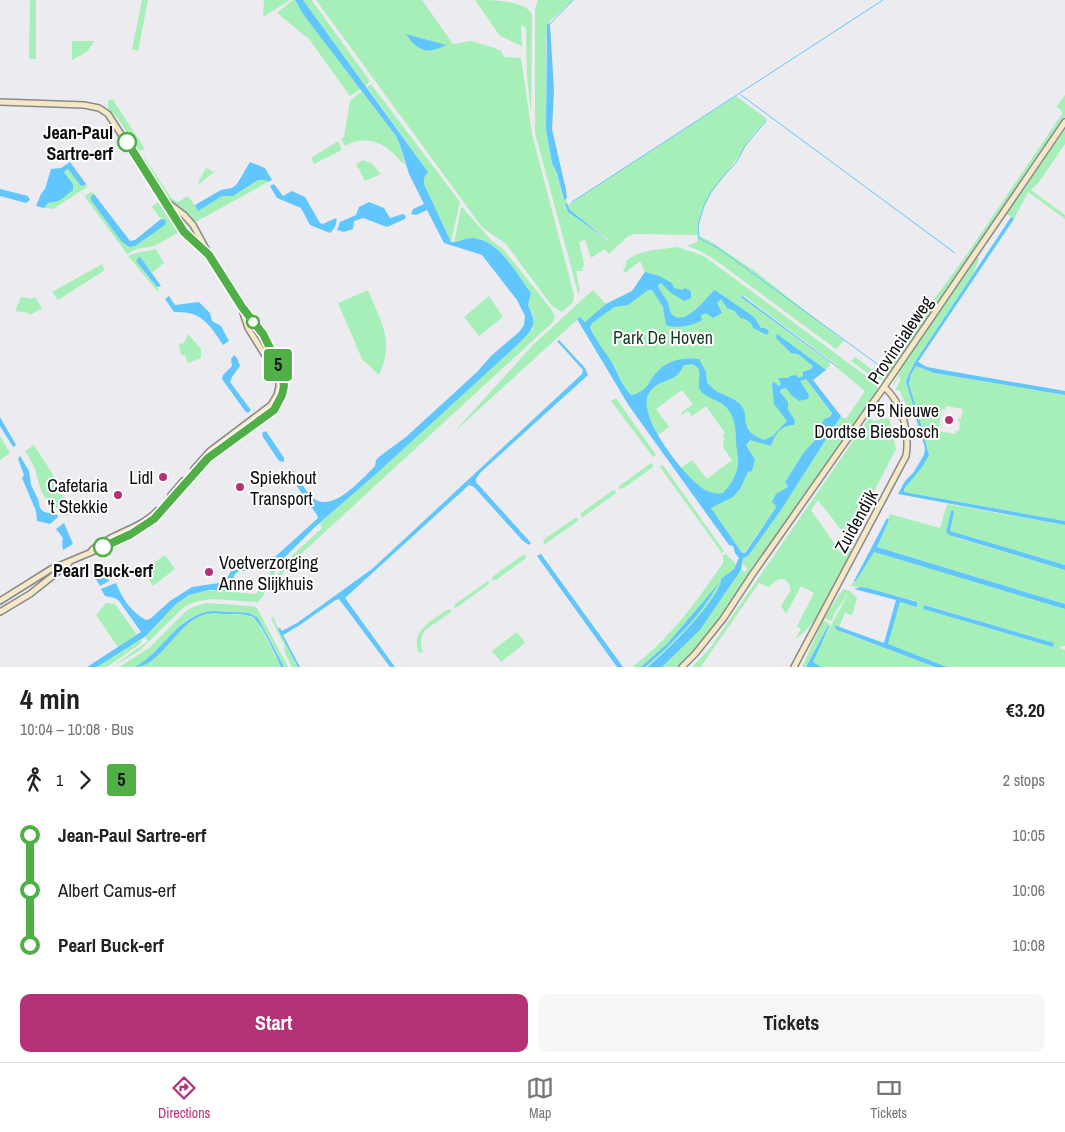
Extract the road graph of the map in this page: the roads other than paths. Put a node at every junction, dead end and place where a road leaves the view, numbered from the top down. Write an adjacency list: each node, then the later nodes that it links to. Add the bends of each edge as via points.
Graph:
1 (0, 102): 3 (street, via 99,108 110,116)
2 (1065, 122): 6 (street, Provincialeweg)
3 (163, 199): 4 (street, via 184,232); 4 (street, via 193,225)
4 (209, 255): 5 (street)
5 (242, 307): 7 (street, via 248,328 276,373 279,387 271,405 208,453 149,518); 7 (street, via 263,334 281,370 284,386 278,404 263,419 208,458 150,523)
6 (884, 387): 11 (street, Provincialeweg, via 723,619); 12 (street, Zuidendijk, via 899,406 907,441 906,456)
7 (90, 552): 8 (street)
8 (71, 561): 9 (street, via 51,569); 10 (street, via 30,594)
9 (0, 601)
10 (0, 612)
11 (682, 667)
12 (794, 667)

